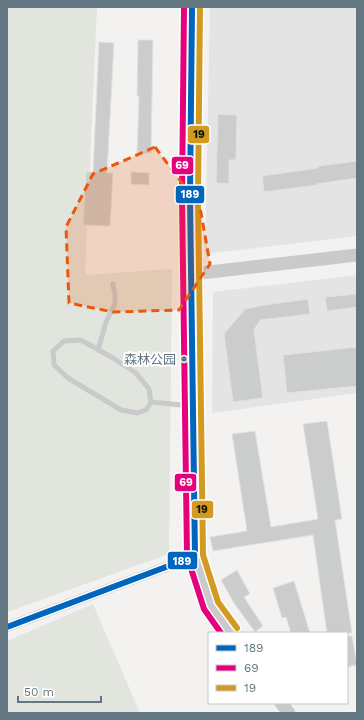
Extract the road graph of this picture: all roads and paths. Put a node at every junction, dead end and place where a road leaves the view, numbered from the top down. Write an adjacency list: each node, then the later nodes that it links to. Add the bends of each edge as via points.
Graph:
1 (192, 7): 3 (street)
2 (357, 255): 3 (street)
3 (192, 274): 7 (street)
4 (113, 284): 5 (lane, via 115,304 106,322)
5 (98, 350): 6 (lane, via 136,374 149,389); 6 (lane, via 81,340 64,341 53,351 54,365 68,378 121,410 137,413 146,410)
6 (150, 402): 7 (lane)
7 (193, 406): 8 (street)
8 (195, 556): 9 (street); 10 (street, via 211,606)
9 (7, 627)
10 (230, 632)
11 (282, 704): 12 (street)
12 (289, 713)

